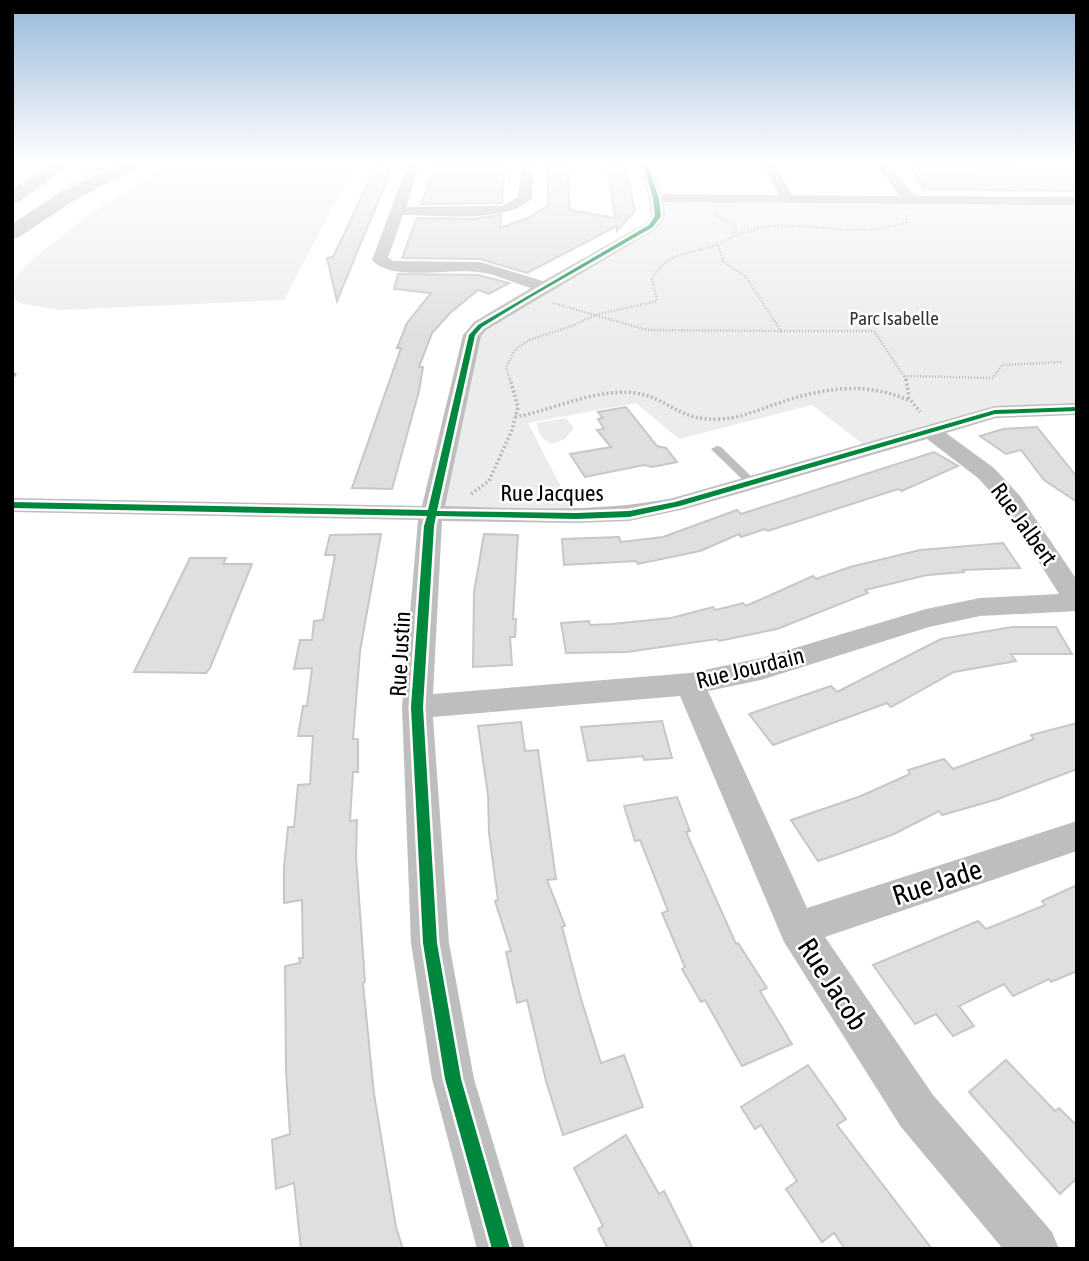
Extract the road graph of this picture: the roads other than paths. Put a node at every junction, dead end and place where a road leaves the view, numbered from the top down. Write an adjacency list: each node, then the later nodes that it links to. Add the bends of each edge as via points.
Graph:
1 (29, 222): 4 (main road)
2 (394, 222): 5 (street, via 380,260 391,265 480,267)
3 (654, 222): 5 (street, Rue Justin)
4 (12, 233)
5 (536, 292): 11 (street, Rue Justin, via 472,335)
6 (1077, 409): 7 (street, Rue Jacques)
7 (924, 421): 9 (street, Rue Jacques); 12 (street, Rue Jalbert, via 1012,501)
8 (717, 449): 9 (lane)
9 (751, 482): 11 (street, Rue Jacques, via 629,514)
10 (12, 505): 11 (street, Rue Jacques)
11 (430, 513): 14 (street, Rue Justin)
12 (1077, 602): 13 (street, Rue Jourdain, via 980,607 926,618 761,669)
13 (690, 684): 14 (street, Rue Jourdain); 16 (street, Rue Jacob)
14 (417, 707): 17 (street, Rue Justin, via 430,943 453,1079)
15 (1077, 836): 16 (street, Rue Jade)
16 (797, 929): 18 (street, Rue Jacob, via 917,1111)
17 (501, 1249)
18 (1035, 1249)

